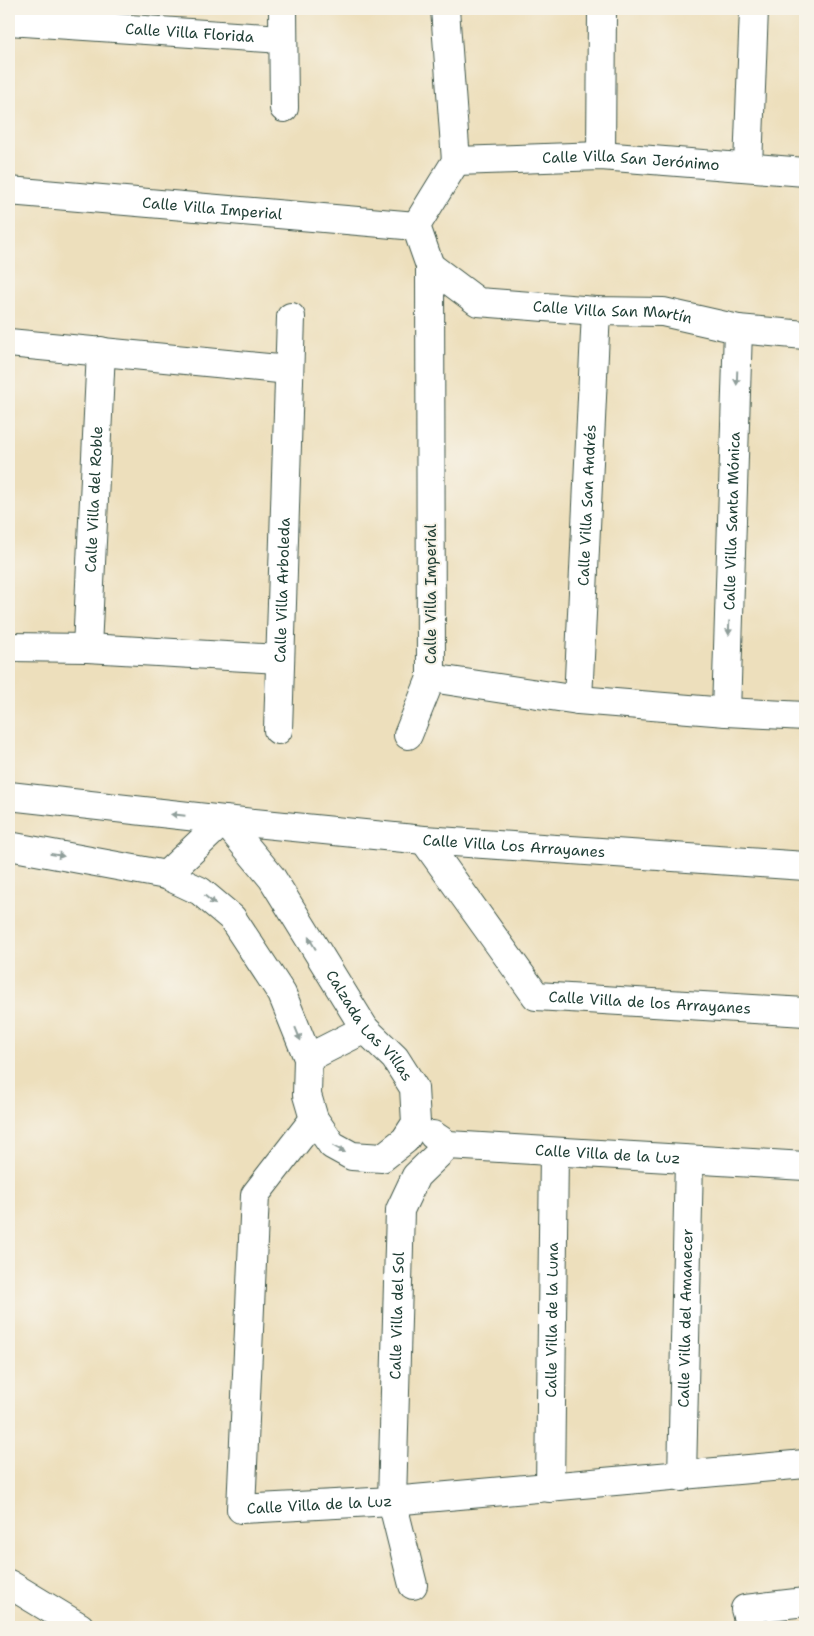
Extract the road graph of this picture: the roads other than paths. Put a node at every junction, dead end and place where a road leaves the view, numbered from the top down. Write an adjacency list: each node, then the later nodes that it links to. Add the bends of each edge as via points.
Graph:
1 (283, 9): 6 (street)
2 (445, 9): 9 (street)
3 (602, 9): 8 (street)
4 (754, 9): 10 (street)
5 (9, 21): 6 (street, Calle Villa Florida)
6 (282, 39): 7 (street)
7 (284, 108)
8 (601, 156): 9 (street, Calle Villa San Jerónimo); 10 (street, Calle Villa San Jerónimo)
9 (456, 161): 13 (street)
10 (748, 166): 11 (street, Calle Villa San Jerónimo)
11 (805, 172)
12 (9, 191): 13 (street, Calle Villa Imperial)
13 (416, 226): 14 (street, Calle Villa Imperial)
14 (430, 266): 15 (street, Calle Villa San Martín, via 478,302); 25 (street, Calle Villa Imperial)
15 (596, 311): 17 (street, Calle Villa San Martín, via 664,312); 26 (street, Calle Villa San Andrés)
16 (291, 316): 21 (street, Calle Villa Arboleda)
17 (738, 329): 18 (street, Calle Villa San Martín); 27 (street, Calle Villa Santa Mónica, one-way to 27)
18 (805, 335)
19 (9, 344): 20 (street)
20 (101, 351): 21 (street); 23 (street, Calle Villa del Roble)
21 (290, 370): 24 (street, Calle Villa Arboleda)
22 (9, 647): 23 (street, Calle Villa Arboleda)
23 (87, 648): 24 (street, Calle Villa Arboleda)
24 (280, 659): 29 (street)
25 (431, 678): 26 (street, Calle Villa Imperial); 30 (street)
26 (578, 700): 27 (street, Calle Villa Imperial)
27 (726, 712): 28 (street, Calle Villa Imperial)
28 (805, 716)
29 (278, 730)
30 (408, 735)
31 (9, 796): 32 (street, one-way to 31)
32 (224, 820): 33 (street, Calle Villa Los Arrayanes); 36 (street); 38 (street, Calzada Las Villas, one-way to 32, via 272,878)
33 (424, 840): 35 (street, Calle Villa Los Arrayanes); 37 (street, Calle Villa de los Arrayanes, via 536,996)
34 (9, 846): 36 (street, one-way to 36)
35 (805, 866)
36 (166, 875): 39 (street, one-way to 39, via 200,891 232,918 282,994)
37 (805, 1012)
38 (365, 1028): 39 (street); 41 (street, Calzada Las Villas, via 395,1058 414,1088)
39 (308, 1058): 40 (street, via 307,1095)
40 (314, 1119): 41 (street, one-way to 41, via 332,1146 352,1156 382,1158 405,1140); 49 (street, Calle Villa de la Luz, via 255,1195 241,1509)
41 (416, 1123): 42 (street)
42 (448, 1146): 43 (street, Calle Villa de la Luz); 49 (street, Calle Villa del Sol, via 416,1176 400,1210)
43 (554, 1152): 44 (street, Calle Villa de la Luz); 48 (street, Calle Villa de la Luna)
44 (689, 1160): 45 (street, Calle Villa de la Luz); 47 (street, Calle Villa del Amanecer)
45 (805, 1166)
46 (805, 1464): 47 (street, Calle Villa de la Luz)
47 (682, 1477): 48 (street, Calle Villa de la Luz)
48 (550, 1488): 49 (street, Calle Villa de la Luz)
49 (392, 1501): 51 (street, Calle Villa del Sol)
50 (9, 1584): 54 (street)
51 (413, 1585)
52 (805, 1602): 53 (street)
53 (748, 1618)
54 (80, 1627)

